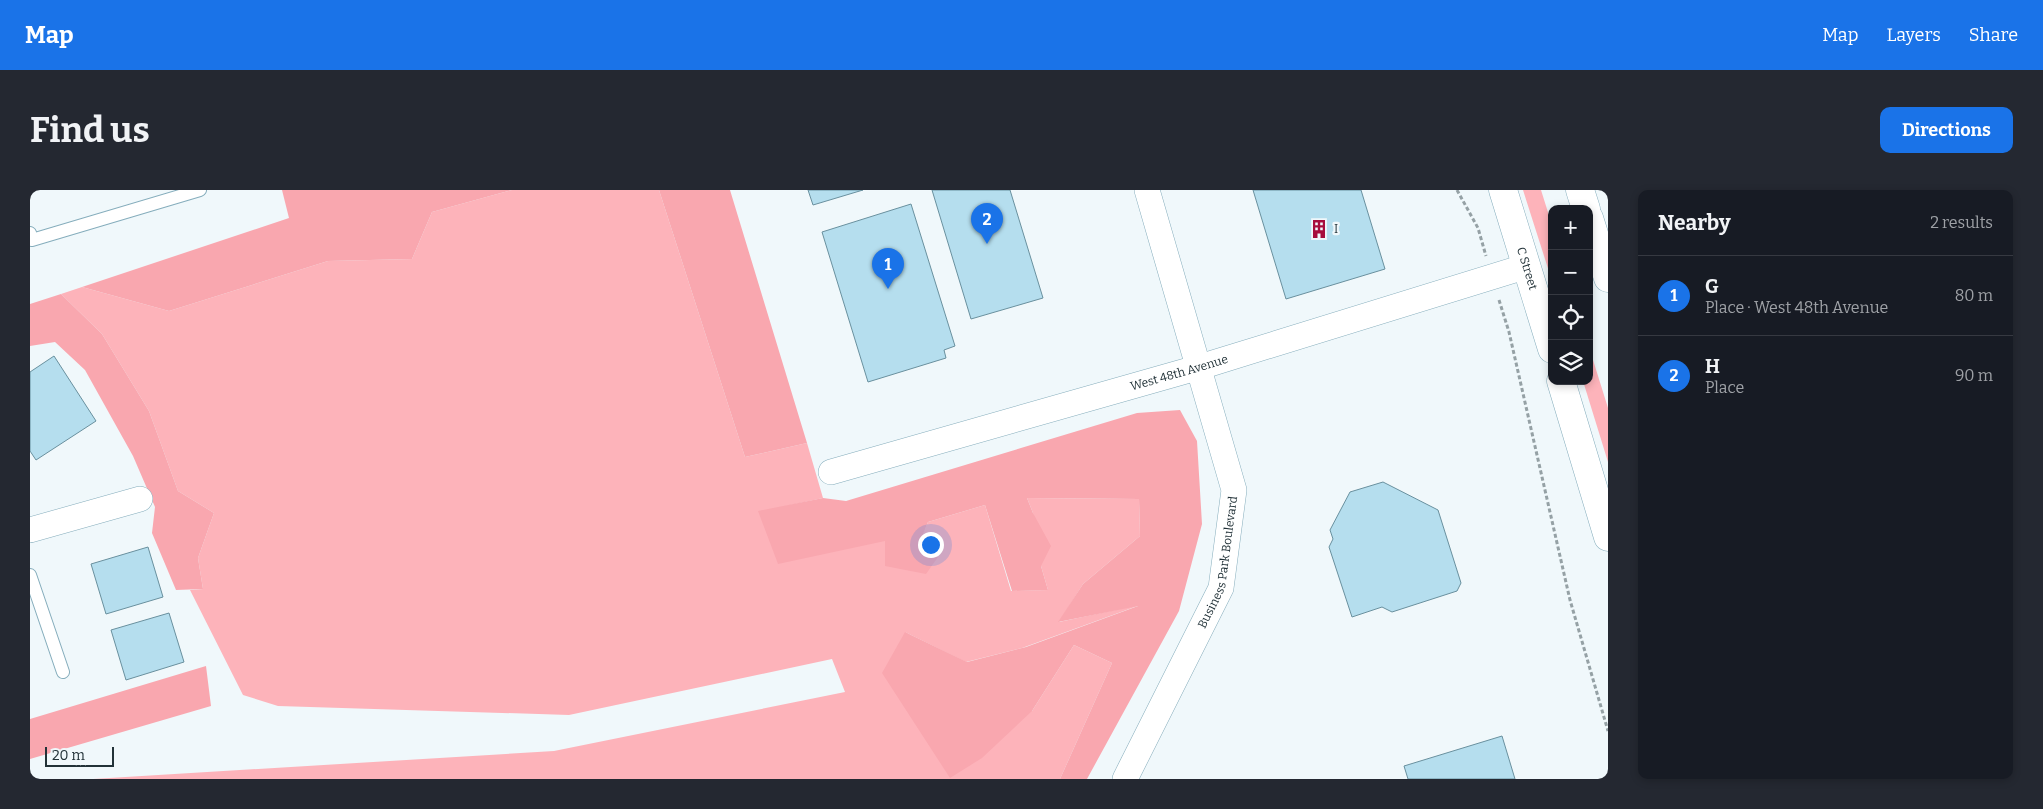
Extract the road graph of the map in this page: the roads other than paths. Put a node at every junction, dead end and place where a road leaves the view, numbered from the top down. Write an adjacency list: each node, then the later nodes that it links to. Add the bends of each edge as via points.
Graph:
1 (200, 190): 7 (lane, via 32,240)
2 (1147, 190): 12 (street, Business Park Boulevard)
3 (1503, 190): 9 (main road, C Street)
4 (1580, 190): 5 (main road)
5 (1585, 205)
6 (1593, 226): 8 (main road)
7 (30, 233)
8 (1604, 248): 10 (main road)
9 (1527, 266): 11 (main road, C Street); 12 (street, West 48th Avenue)
10 (1608, 278)
11 (1550, 340)
12 (1200, 367): 14 (street, West 48th Avenue); 20 (street, Business Park Boulevard, via 1234,490 1221,588)
13 (1563, 385): 17 (main road)
14 (831, 472)
15 (140, 499): 16 (street)
16 (30, 530)
17 (1608, 537)
18 (30, 576): 19 (lane)
19 (63, 672)
20 (1128, 778)

